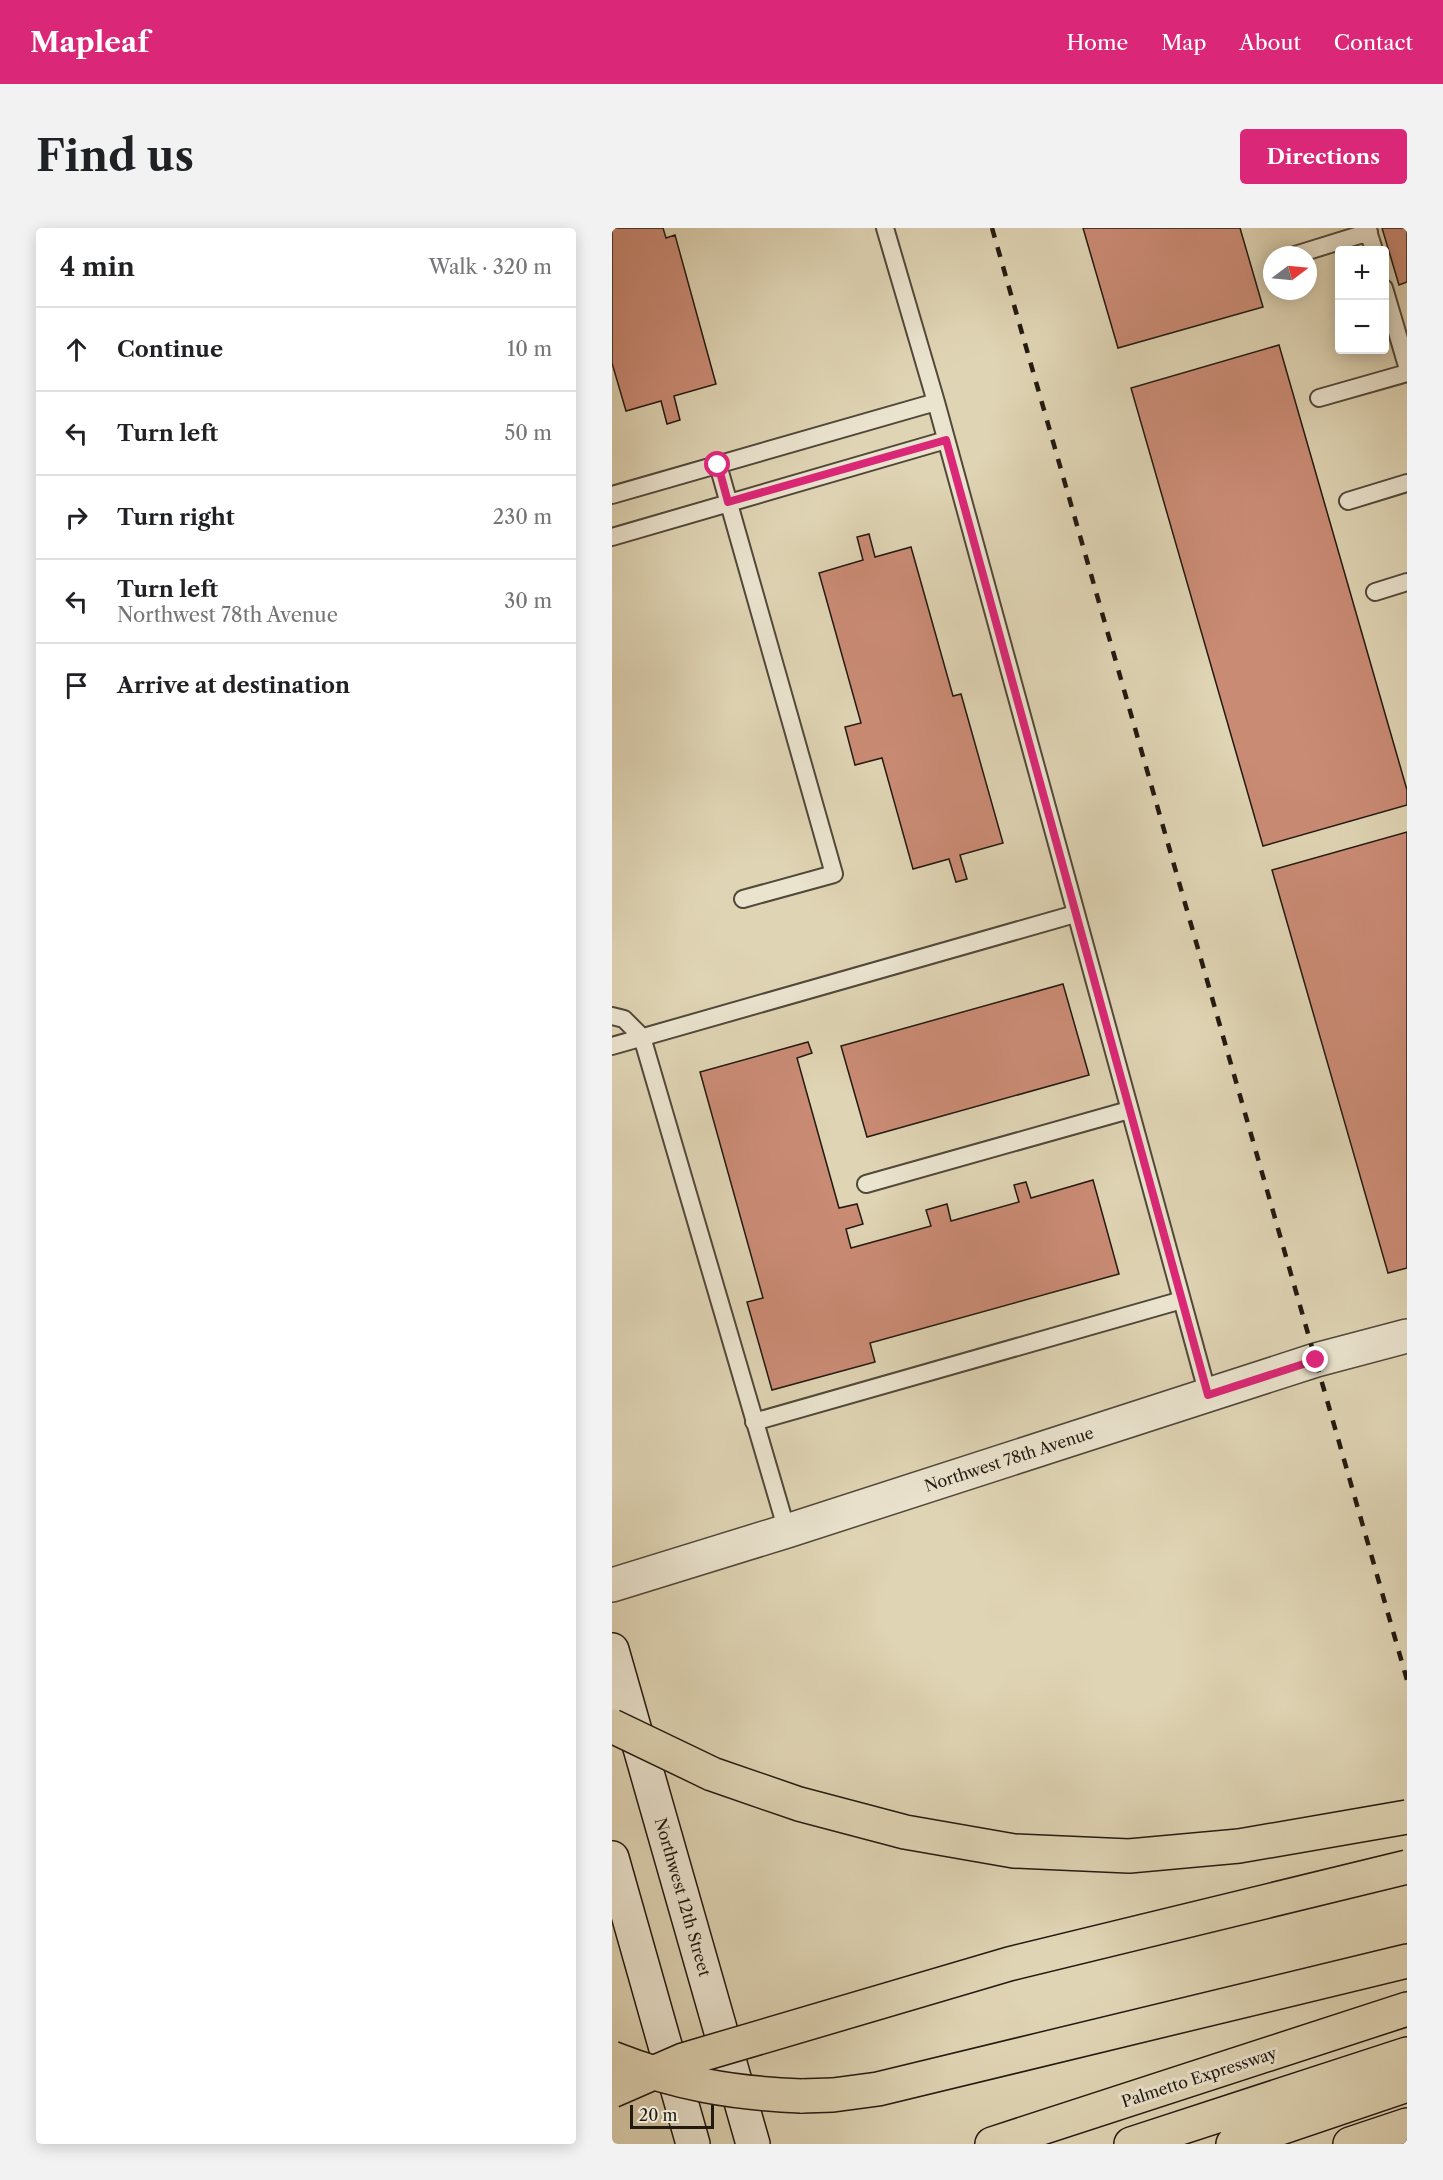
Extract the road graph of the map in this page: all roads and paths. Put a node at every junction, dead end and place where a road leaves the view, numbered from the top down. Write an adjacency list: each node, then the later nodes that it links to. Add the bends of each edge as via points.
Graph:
1 (885, 228): 9 (lane)
2 (1368, 230): 3 (lane); 4 (lane)
3 (1373, 246)
4 (1317, 247)
5 (1388, 300): 6 (lane)
6 (1407, 366)
7 (1407, 373): 8 (lane)
8 (1319, 398)
9 (936, 402): 10 (lane); 11 (lane)
10 (946, 440): 15 (lane); 20 (lane)
11 (718, 465): 13 (lane); 15 (lane)
12 (1407, 483): 14 (lane)
13 (612, 495)
14 (1348, 501)
15 (728, 502): 16 (lane); 19 (lane, via 834,874)
16 (612, 537)
17 (1407, 582): 18 (lane)
18 (1375, 592)
19 (743, 898)
20 (1075, 914): 22 (lane); 24 (lane)
21 (612, 1016): 22 (lane, via 624,1019)
22 (642, 1037): 23 (lane); 29 (lane)
23 (612, 1046)
24 (1129, 1110): 25 (lane); 26 (lane)
25 (866, 1184)
26 (1182, 1300): 28 (lane); 29 (lane)
27 (1407, 1336): 28 (street, Northwest 78th Avenue)
28 (1208, 1395): 30 (street, Northwest 78th Avenue)
29 (754, 1422): 30 (lane)
30 (787, 1531): 31 (street, Northwest 78th Avenue)
31 (612, 1585)
32 (612, 1650): 45 (street, Northwest 12th Street)
33 (612, 1726): 34 (highway, bridge, via 712,1774 798,1804 905,1832 1014,1851 1129,1856 1239,1846)
34 (1407, 1817)
35 (612, 1858): 44 (street)
36 (1407, 1867): 42 (highway, bridge, via 1009,1964 683,2060)
37 (1407, 1961): 40 (highway, bridge, via 878,2089 833,2095 750,2094 698,2086)
38 (1407, 2009): 46 (highway, Palmetto Expressway)
39 (1407, 2054): 47 (highway)
40 (612, 2058)
41 (1407, 2085): 48 (highway)
42 (612, 2091)
43 (1407, 2125): 49 (highway)
44 (693, 2144)
45 (753, 2144)
46 (992, 2144)
47 (1131, 2144)
48 (1233, 2144)
49 (1350, 2144)

